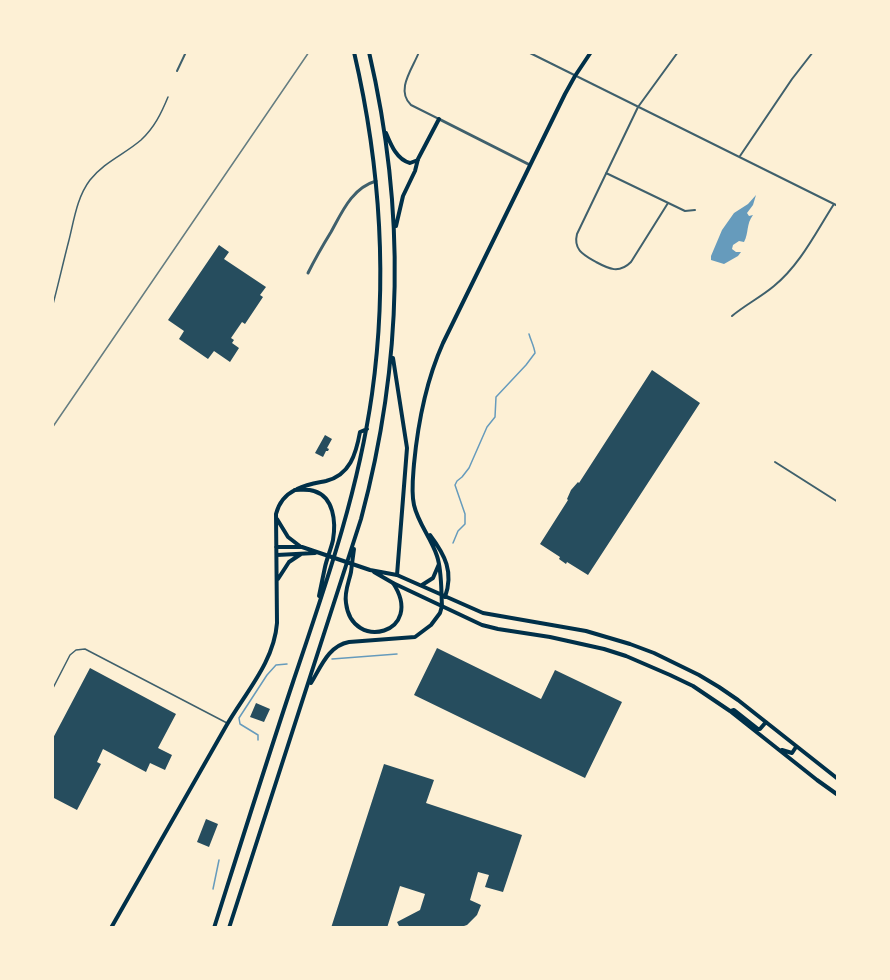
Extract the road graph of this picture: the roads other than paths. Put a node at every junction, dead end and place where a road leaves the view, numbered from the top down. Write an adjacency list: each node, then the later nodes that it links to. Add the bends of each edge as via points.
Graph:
1 (186, 52): 9 (street)
2 (354, 52): 19 (main road)
3 (369, 52): 14 (main road)
4 (419, 52): 13 (street, via 404,86 405,97 411,105)
5 (528, 52): 10 (street)
6 (591, 52): 10 (main road)
7 (678, 52): 12 (street)
8 (813, 52): 15 (street)
9 (177, 71)
10 (575, 76): 12 (street); 17 (main road)
11 (168, 97): 25 (lane, via 148,133 104,166 84,188)
12 (638, 107): 15 (street); 18 (street)
13 (439, 119): 16 (main road); 17 (street)
14 (383, 126): 16 (main road, via 402,160 410,164); 23 (main road)
15 (740, 157): 21 (street)
16 (418, 159): 23 (main road, via 403,196)
17 (531, 166): 33 (main road, via 443,343 425,393 413,484 415,507)
18 (606, 172): 20 (street); 20 (street, via 576,242 582,254 610,269 623,268 631,262)
19 (376, 182): 24 (street, via 347,203); 28 (main road, via 380,315)
20 (668, 203): 22 (street, via 685,211)
21 (836, 205): 26 (street, via 788,272)
22 (695, 210)
23 (394, 235): 27 (main road)
24 (308, 273)
25 (52, 308)
26 (732, 316)
27 (392, 351): 34 (main road, via 378,445); 42 (main road, via 407,448)
28 (367, 429): 30 (main road, via 360,432 353,459 341,473); 48 (main road, via 352,495)
29 (775, 462): 31 (street)
30 (295, 490): 32 (main road, via 280,502); 48 (main road, via 319,493 328,500 333,512 333,537)
31 (837, 502)
32 (276, 517): 35 (main road); 36 (main road, via 285,533)
33 (423, 528): 40 (main road); 46 (main road, via 447,563 449,585)
34 (355, 538): 44 (main road, via 345,599 355,624 374,632 395,623 402,605); 50 (main road)
35 (276, 547): 36 (main road); 39 (main road)
36 (302, 548): 37 (main road)
37 (318, 553): 38 (main road); 41 (main road)
38 (302, 554): 39 (main road); 43 (main road, via 287,564)
39 (277, 555): 43 (main road)
40 (439, 563): 45 (main road, via 433,578); 46 (main road)
41 (370, 570): 42 (main road); 44 (main road)
42 (397, 575): 45 (main road)
43 (277, 580): 53 (main road, via 273,648)
44 (393, 583): 47 (main road)
45 (421, 585): 46 (main road)
46 (443, 595): 47 (main road); 52 (main road, via 483,613 586,631 630,644 710,681)
47 (442, 606): 50 (main road, via 431,625 416,637 339,645 326,658); 51 (main road, via 490,627 626,656 693,686)
48 (316, 614): 59 (main road)
49 (52, 690): 53 (lane, via 70,656 85,649)
50 (306, 692): 60 (main road)
51 (730, 711): 52 (main road, via 734,710 758,729); 54 (main road)
52 (766, 722): 55 (main road)
53 (228, 723): 58 (main road)
54 (762, 736): 55 (main road, via 787,752 792,753); 57 (main road)
55 (796, 747): 56 (main road)
56 (837, 779)
57 (837, 795)
58 (111, 927)
59 (214, 927)
60 (229, 927)

